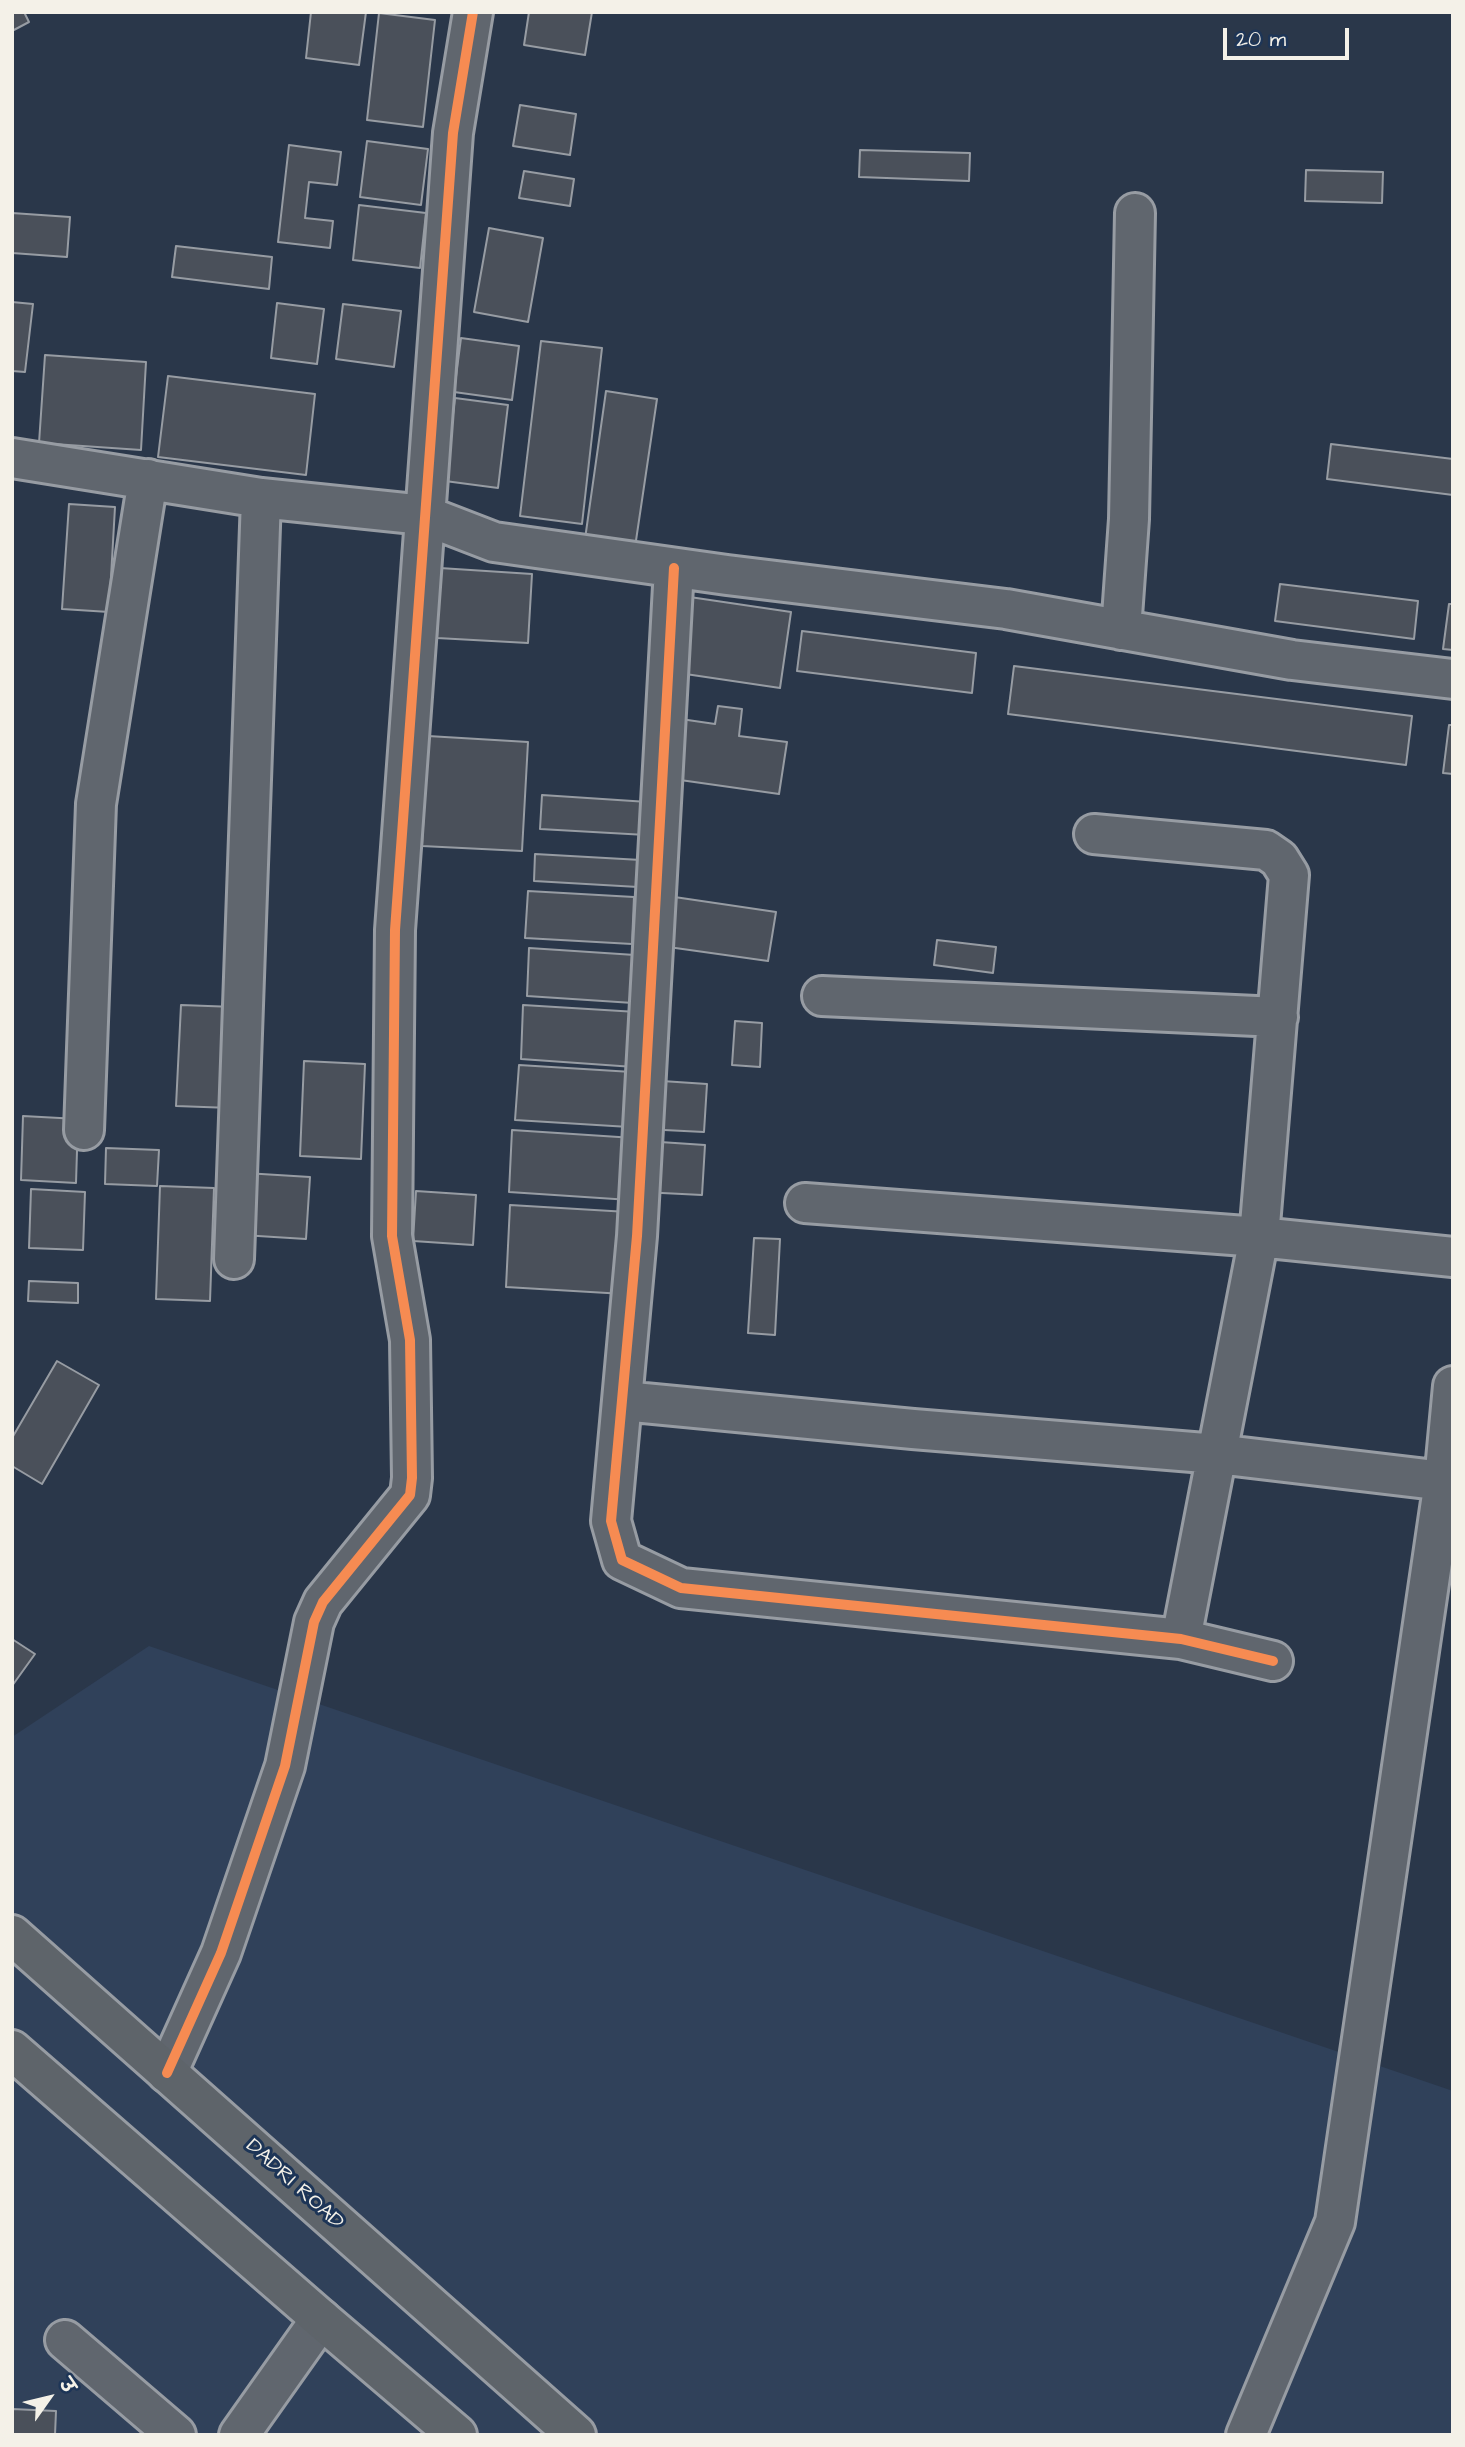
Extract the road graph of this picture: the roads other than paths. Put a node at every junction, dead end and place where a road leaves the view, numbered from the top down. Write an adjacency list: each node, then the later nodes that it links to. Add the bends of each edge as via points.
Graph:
1 (473, 12): 6 (street, via 453,133)
2 (1135, 213): 8 (street, via 1129,519)
3 (12, 458): 4 (street)
4 (148, 479): 5 (street); 13 (street, via 96,804)
5 (261, 498): 6 (street); 17 (street)
6 (424, 515): 7 (street, via 494,541); 26 (street, via 395,930 392,1236 410,1340 410,1494 323,1602 314,1622 285,1766 221,1954)
7 (674, 568): 8 (street, via 1006,609); 19 (street)
8 (1121, 630): 9 (street, via 1292,660)
9 (1453, 679)
10 (1094, 834): 12 (street, via 1266,850 1279,859 1289,875)
11 (822, 996): 12 (street)
12 (1278, 1017): 15 (street)
13 (84, 1130)
14 (805, 1203): 15 (street)
15 (1259, 1237): 16 (street); 20 (street)
16 (1453, 1257)
17 (234, 1259)
18 (1453, 1386): 21 (street)
19 (623, 1401): 20 (street); 22 (street, via 611,1521 622,1560 681,1588)
20 (1217, 1454): 21 (street); 22 (street)
21 (1444, 1481): 33 (street, via 1335,2222)
22 (1181, 1639): 23 (street)
23 (1273, 1661)
24 (12, 1935): 26 (main road, DADRI ROAD)
25 (12, 2050): 27 (main road)
26 (167, 2073): 32 (main road, DADRI ROAD)
27 (321, 2319): 30 (street); 31 (main road)
28 (65, 2340): 29 (street)
29 (176, 2435)
30 (239, 2435)
31 (457, 2435)
32 (576, 2435)
33 (1246, 2435)

